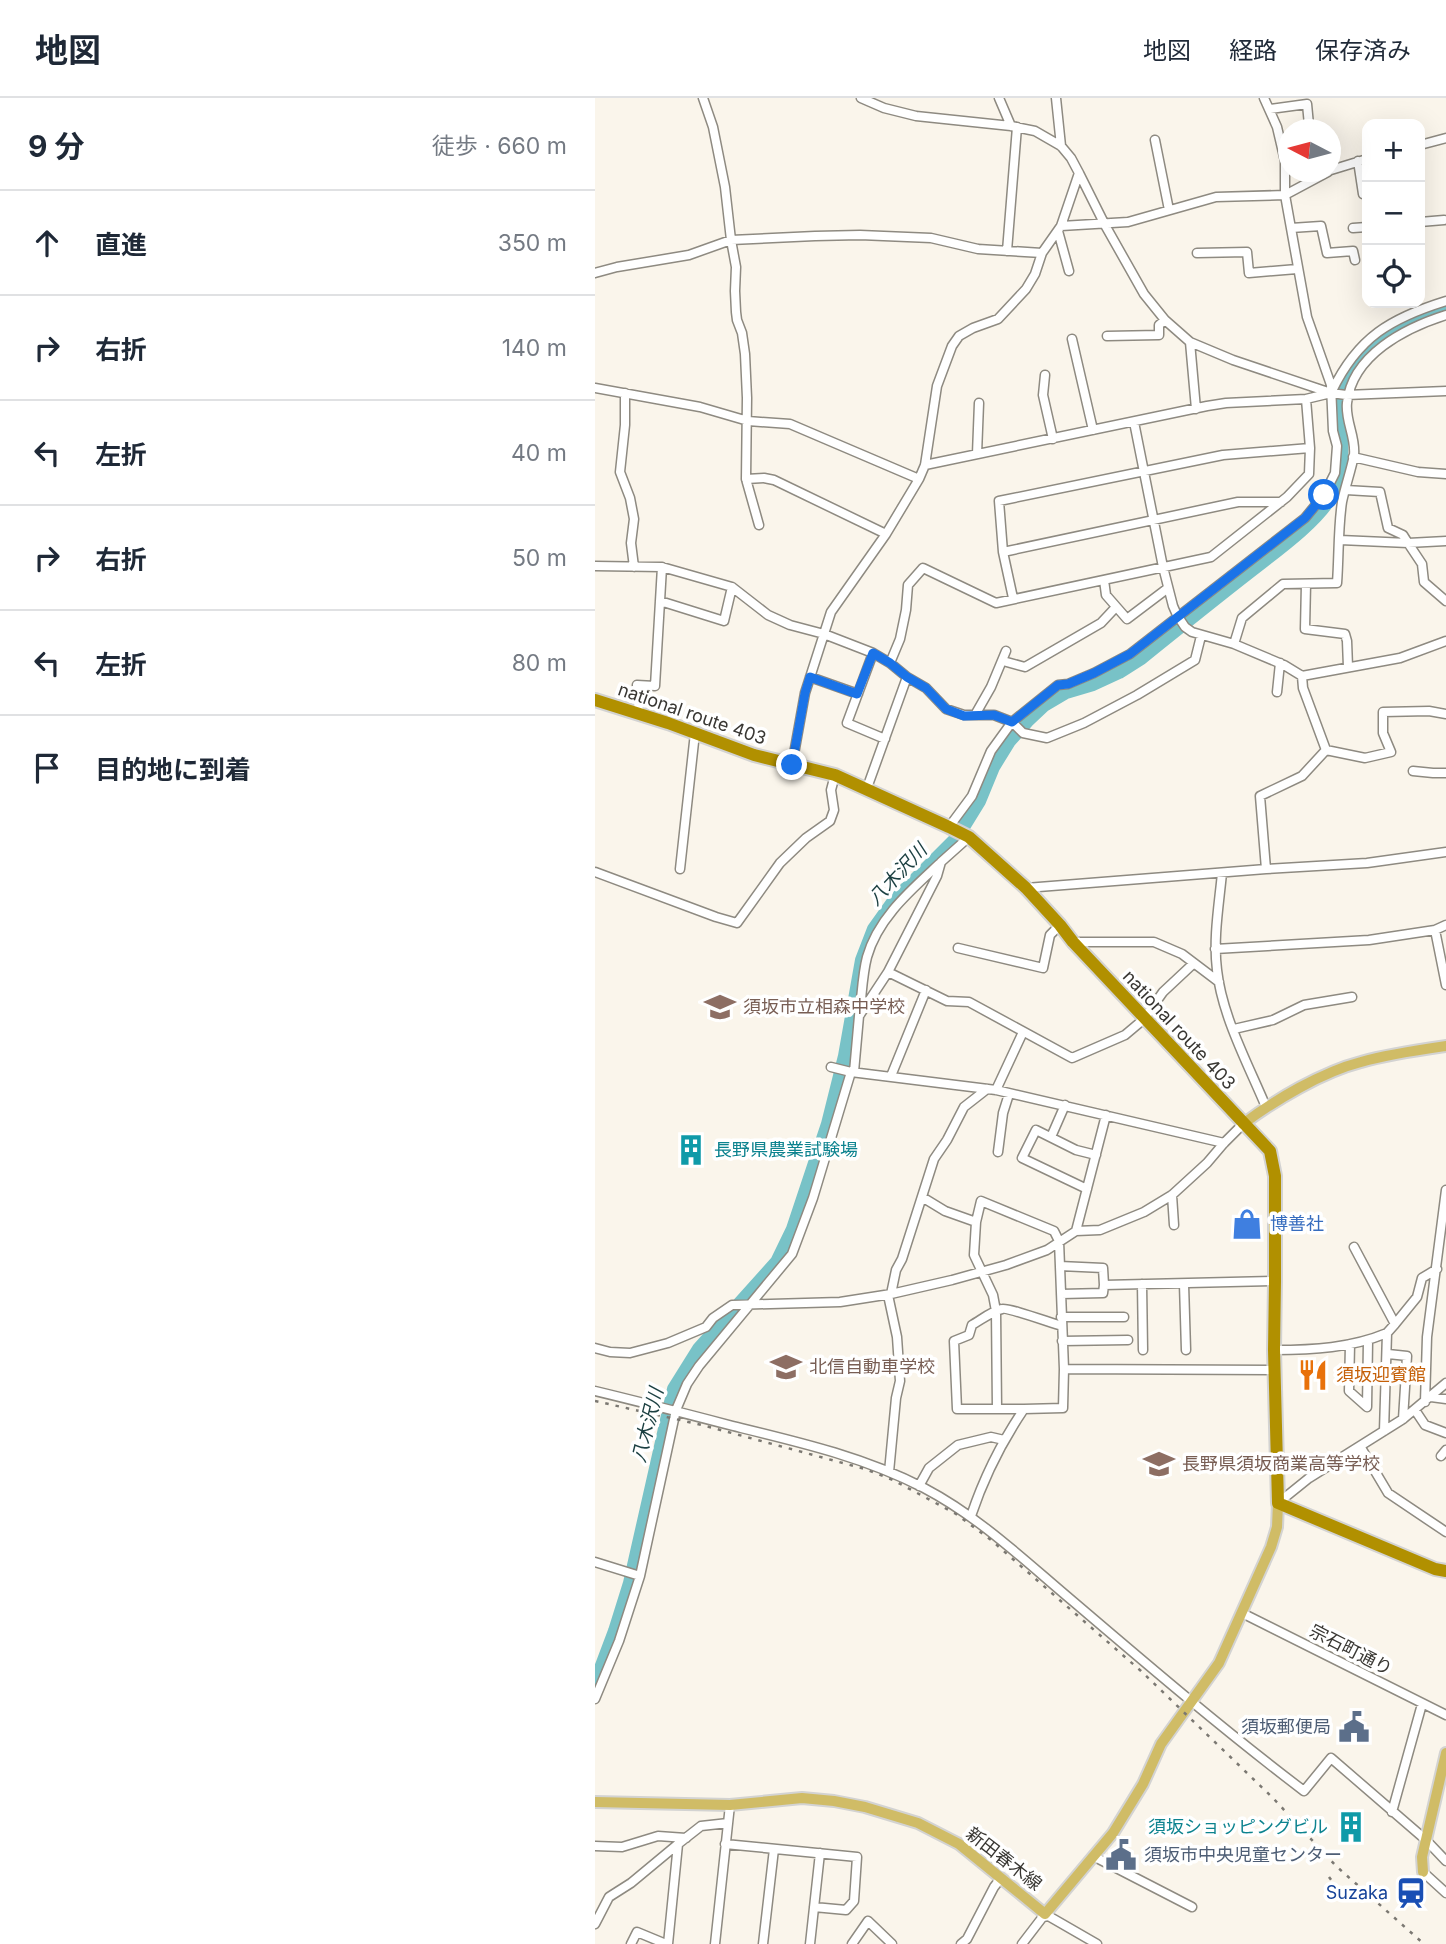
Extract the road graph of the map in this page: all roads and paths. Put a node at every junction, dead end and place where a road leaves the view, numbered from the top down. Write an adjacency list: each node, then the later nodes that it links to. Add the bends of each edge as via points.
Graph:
1 (703, 98): 28 (street, via 725,187)
2 (861, 98): 8 (street, via 916,116)
3 (999, 98): 8 (street)
4 (1056, 98): 12 (street)
5 (1264, 98): 6 (street)
6 (1270, 109): 7 (street, via 1307,104); 19 (street, via 1285,161)
7 (1308, 119)
8 (1014, 127): 12 (street, via 1035,131); 29 (street)
9 (1446, 138): 11 (street)
10 (1155, 140): 20 (street)
11 (1425, 144)
12 (1061, 145): 16 (street)
13 (1362, 161): 14 (street)
14 (1358, 162): 15 (street); 18 (street)
15 (1341, 167)
16 (1079, 173): 23 (street); 25 (street)
17 (1309, 182): 19 (street)
18 (1362, 188)
19 (1285, 195): 20 (street, via 1216,197); 27 (street)
20 (1169, 210): 23 (street)
21 (1444, 220): 22 (street)
22 (1425, 222)
23 (1105, 225): 25 (street); 38 (street, via 1144,294)
24 (1362, 227): 26 (street)
25 (1059, 228): 30 (street); 34 (street)
26 (1353, 228)
27 (1290, 229): 32 (street, via 1321,226 1327,253 1353,251); 33 (street)
28 (731, 240): 29 (street, via 931,237); 35 (street, via 689,255); 51 (street)
29 (1007, 251): 30 (street)
30 (1042, 253): 58 (street, via 1026,289 1006,311 959,336 952,346 937,386)
31 (1197, 253): 33 (street, via 1247,252 1249,273)
32 (1355, 260)
33 (1297, 269): 46 (street, via 1307,317)
34 (1069, 271)
35 (595, 273)
36 (1446, 301): 46 (street, via 1393,321 1365,342 1341,373)
37 (1446, 315): 47 (street, via 1386,343 1362,367)
38 (1165, 320): 39 (street, via 1159,325 1159,335); 41 (street)
39 (1107, 336)
40 (1072, 339): 53 (street)
41 (1190, 342): 46 (street); 50 (street)
42 (1045, 375): 54 (street)
43 (595, 388): 45 (street)
44 (1446, 391): 47 (street)
45 (625, 393): 51 (street); 73 (street, via 620,472 634,519)
46 (1333, 394): 47 (street); 48 (street); 84 (street, via 1335,472 1324,495 1305,518)
47 (1347, 395): 57 (street)
48 (1306, 399): 50 (street); 55 (street)
49 (979, 402): 56 (street)
50 (1196, 409): 52 (street)
51 (748, 421): 61 (street); 62 (street, via 790,424)
52 (1134, 422): 53 (street); 59 (street)
53 (1093, 430): 54 (street)
54 (1053, 439): 56 (street)
55 (1310, 448): 59 (street, via 1241,453); 64 (street, via 1309,474)
56 (977, 454): 58 (street)
57 (1353, 457): 60 (street); 63 (street)
58 (925, 465): 62 (street)
59 (1143, 471): 65 (street); 71 (street, via 999,501)
60 (1446, 474)
61 (746, 479): 66 (street); 67 (street, via 774,480)
62 (919, 479): 67 (street)
63 (1346, 490): 68 (street); 70 (street, via 1380,492 1388,528 1403,534)
64 (1281, 502): 65 (street, via 1238,502); 75 (street, via 1211,557)
65 (1153, 519): 71 (street); 75 (street)
66 (759, 525)
67 (886, 534): 85 (street, via 831,612)
68 (1340, 540): 70 (street); 77 (street, via 1337,583)
69 (1446, 541): 70 (street)
70 (1408, 543): 82 (street, via 1422,564 1423,582)
71 (1003, 552): 80 (street)
72 (595, 566): 73 (street)
73 (634, 567): 74 (street)
74 (662, 567): 78 (street); 81 (street)
75 (1163, 567): 76 (street); 79 (street)
76 (1104, 580): 80 (street); 83 (street, via 1106,595)
77 (1306, 584): 88 (street, via 1283,584 1242,618); 94 (street, via 1305,629 1345,634)
78 (732, 587): 81 (street, via 724,621); 85 (street, via 768,615)
79 (1168, 588): 83 (street, via 1127,619); 84 (street)
80 (1013, 598): 92 (street, via 996,603 923,568 908,585 900,639)
81 (660, 601): 101 (street, via 655,686 637,685)
82 (1446, 601)
83 (1116, 607): 91 (street, via 1101,623 1025,667)
84 (1178, 617): 86 (street); 104 (street, via 1130,654 1058,685)
85 (824, 634): 90 (street); 96 (street)
86 (1201, 636): 88 (street); 104 (street, via 1195,660 1084,723 1047,738 1023,733)
87 (1446, 641): 94 (street, via 1400,658)
88 (1234, 643): 93 (street)
89 (1006, 651): 91 (street)
90 (873, 653): 92 (street); 99 (street)
91 (1003, 661): 103 (street)
92 (890, 663): 97 (street)
93 (1280, 663): 95 (street); 98 (street)
94 (1347, 667): 95 (street)
95 (1302, 676): 107 (street)
96 (810, 677): 99 (street); 108 (street)
97 (907, 677): 103 (street, via 926,688 946,709); 106 (street)
98 (1277, 692)
99 (857, 694): 106 (street, via 847,723)
100 (595, 700): 101 (highway, national route 403)
101 (639, 713): 105 (highway, national route 403)
102 (1446, 714): 107 (street, via 1383,712 1383,733 1391,752 1365,758)
103 (975, 715): 104 (street, via 994,715)
104 (1012, 722): 113 (street, via 991,751 972,796)
105 (695, 733): 108 (highway, national route 403); 117 (street)
106 (885, 739): 112 (street)
107 (1326, 750): 118 (street, via 1302,776 1260,796)
108 (792, 765): 111 (highway, national route 403)
109 (1413, 771): 110 (street)
110 (1446, 773)
111 (835, 775): 112 (highway, national route 403); 119 (street, via 830,821 780,863 737,923)
112 (867, 788): 113 (highway, national route 403)
113 (949, 827): 114 (highway, national route 403)
114 (969, 837): 116 (street); 121 (highway, national route 403)
115 (1446, 852): 118 (street, via 1367,863)
116 (941, 862): 129 (street); 134 (street, via 897,904 877,933 867,958)
117 (680, 869)
118 (1266, 869): 120 (street)
119 (595, 872)
120 (1221, 873): 121 (street); 127 (street)
121 (1026, 888): 122 (highway, national route 403)
122 (1060, 925): 125 (highway, national route 403); 126 (street, via 1050,934 1042,968)
123 (1446, 925): 124 (street)
124 (1435, 930): 127 (street, via 1369,940); 131 (street)
125 (1073, 942): 128 (street, via 1154,942); 135 (highway, national route 403)
126 (958, 948)
127 (1215, 949): 130 (street)
128 (1194, 963): 130 (street); 135 (street, via 1163,992)
129 (888, 972): 132 (street); 134 (street)
130 (1219, 982): 136 (street)
131 (1446, 985)
132 (926, 990): 137 (street, via 947,1001 969,1002); 141 (street)
133 (1352, 997): 136 (street, via 1304,1005 1273,1020)
134 (859, 1016): 140 (street)
135 (1144, 1019): 137 (street, via 1125,1035 1072,1058); 148 (highway, national route 403)
136 (1234, 1029): 146 (street)
137 (1023, 1032): 143 (street)
138 (1446, 1046): 146 (main road, via 1359,1062)
139 (831, 1068): 140 (street)
140 (853, 1072): 141 (street); 171 (street, via 792,1254)
141 (891, 1076): 142 (street)
142 (987, 1089): 143 (street); 156 (street, via 964,1107 934,1159)
143 (996, 1090): 144 (street)
144 (1009, 1094): 145 (street); 151 (street)
145 (1065, 1105): 147 (street); 149 (street)
146 (1266, 1107): 148 (main road)
147 (1106, 1115): 150 (street); 152 (street)
148 (1243, 1124): 150 (street); 165 (highway, national route 403, via 1270,1152 1275,1177)
149 (1051, 1137): 152 (street); 153 (street, via 1036,1130 1022,1158)
150 (1224, 1143): 155 (street)
151 (998, 1152)
152 (1096, 1155): 153 (street)
153 (1087, 1189): 159 (street)
154 (1446, 1190): 163 (street)
155 (1172, 1195): 158 (street); 159 (street, via 1100,1230)
156 (922, 1197): 157 (street); 169 (street)
157 (977, 1222): 160 (street, via 981,1201 1054,1231); 164 (street, via 975,1255)
158 (1174, 1224)
159 (1076, 1231): 160 (street)
160 (1059, 1241): 162 (street); 164 (street, via 1047,1250)
161 (1354, 1247): 175 (street)
162 (1060, 1266): 168 (street, via 1103,1268); 170 (street)
163 (1437, 1269): 175 (street, via 1422,1278 1416,1297); 190 (street, via 1427,1337)
164 (983, 1271): 169 (street); 172 (street)
165 (1275, 1281): 167 (street); 184 (highway, national route 403)
166 (1142, 1284): 167 (street); 168 (street); 182 (street)
167 (1184, 1284): 183 (street)
168 (1104, 1285): 170 (street, via 1103,1293)
169 (890, 1294): 171 (street, via 840,1302); 201 (street, via 900,1381)
170 (1061, 1294): 174 (street)
171 (749, 1305): 181 (street, via 732,1306 706,1327 668,1343 630,1353); 194 (street, via 699,1366)
172 (996, 1311): 174 (street, via 1009,1308 1030,1317); 192 (street); 192 (street, via 972,1325 969,1335 954,1341 957,1409)
173 (1124, 1317): 174 (street)
174 (1061, 1321): 178 (street)
175 (1395, 1324): 176 (street)
176 (1387, 1333): 179 (street); 185 (street)
177 (1128, 1340): 178 (street)
178 (1062, 1341): 186 (street)
179 (1368, 1341): 180 (street); 180 (street, via 1367,1407 1349,1391)
180 (1350, 1344): 184 (street)
181 (595, 1348)
182 (1143, 1350)
183 (1186, 1350)
184 (1273, 1350): 187 (highway, national route 403)
185 (1388, 1354): 196 (street, via 1407,1356); 197 (street)
186 (1064, 1369): 187 (street); 193 (street, via 1063,1408)
187 (1274, 1370): 203 (highway, national route 403)
188 (1446, 1383): 190 (street)
189 (595, 1391): 194 (street)
190 (1428, 1399): 191 (street); 195 (street)
191 (1446, 1399)
192 (997, 1409): 193 (street)
193 (1024, 1409): 199 (street)
194 (676, 1410): 201 (street, via 835,1452); 208 (street)
195 (1415, 1410): 196 (street); 198 (street, via 1425,1425)
196 (1403, 1419): 197 (street)
197 (1384, 1432): 200 (street)
198 (1446, 1433)
199 (1003, 1440): 202 (street, via 991,1437 958,1445 929,1468); 204 (street)
200 (1360, 1446): 203 (street); 205 (street, via 1388,1493)
201 (889, 1472): 202 (street)
202 (919, 1486): 204 (street)
203 (1278, 1503): 207 (highway); 209 (main road, 新田春木線, via 1271,1547)
204 (971, 1516): 211 (street)
205 (1446, 1532)
206 (595, 1562): 208 (street)
207 (1446, 1571)
208 (638, 1575): 210 (street, via 619,1641)
209 (1241, 1614): 211 (main road, 新田春木線, via 1219,1663); 212 (street, 宗石町通り)
210 (595, 1699)
211 (1193, 1702): 218 (street, via 1304,1791 1331,1758); 227 (main road, 新田春木線, via 1161,1745 1113,1833)
212 (1422, 1704): 213 (street, 宗石町通り); 218 (street)
213 (1446, 1715)
214 (1446, 1753): 215 (main road)
215 (1443, 1779): 221 (main road)
216 (595, 1802): 217 (main road, 新田春木線)
217 (730, 1805): 219 (street); 230 (main road, 新田春木線, via 802,1798 865,1807 918,1823 960,1844)
218 (1392, 1812): 221 (street)
219 (728, 1823): 220 (street, via 701,1826); 223 (street)
220 (687, 1838): 222 (street); 224 (street, via 658,1836 622,1847)
221 (1426, 1840): 228 (street); 229 (main road)
222 (678, 1844): 235 (street, via 609,1897); 238 (street)
223 (725, 1844): 225 (street); 239 (street)
224 (595, 1846)
225 (774, 1849): 226 (street); 240 (street)
226 (820, 1853): 233 (street); 233 (street, via 857,1857 854,1901 846,1910)
227 (1093, 1856): 232 (street); 234 (main road, 新田春木線)
228 (1446, 1861)
229 (1423, 1872): 231 (street)
230 (1001, 1878): 234 (main road, 新田春木線); 244 (street)
231 (1446, 1892)
232 (1192, 1906)
233 (814, 1907): 241 (street)
234 (1045, 1914): 236 (street); 245 (street)
235 (595, 1924)
236 (1085, 1941): 246 (street)
237 (631, 1944): 238 (street, via 637,1931)
238 (667, 1944)
239 (715, 1944)
240 (763, 1944)
241 (810, 1944)
242 (852, 1944): 243 (street, via 868,1921)
243 (892, 1944)
244 (961, 1944)
245 (1022, 1944)
246 (1097, 1944)

